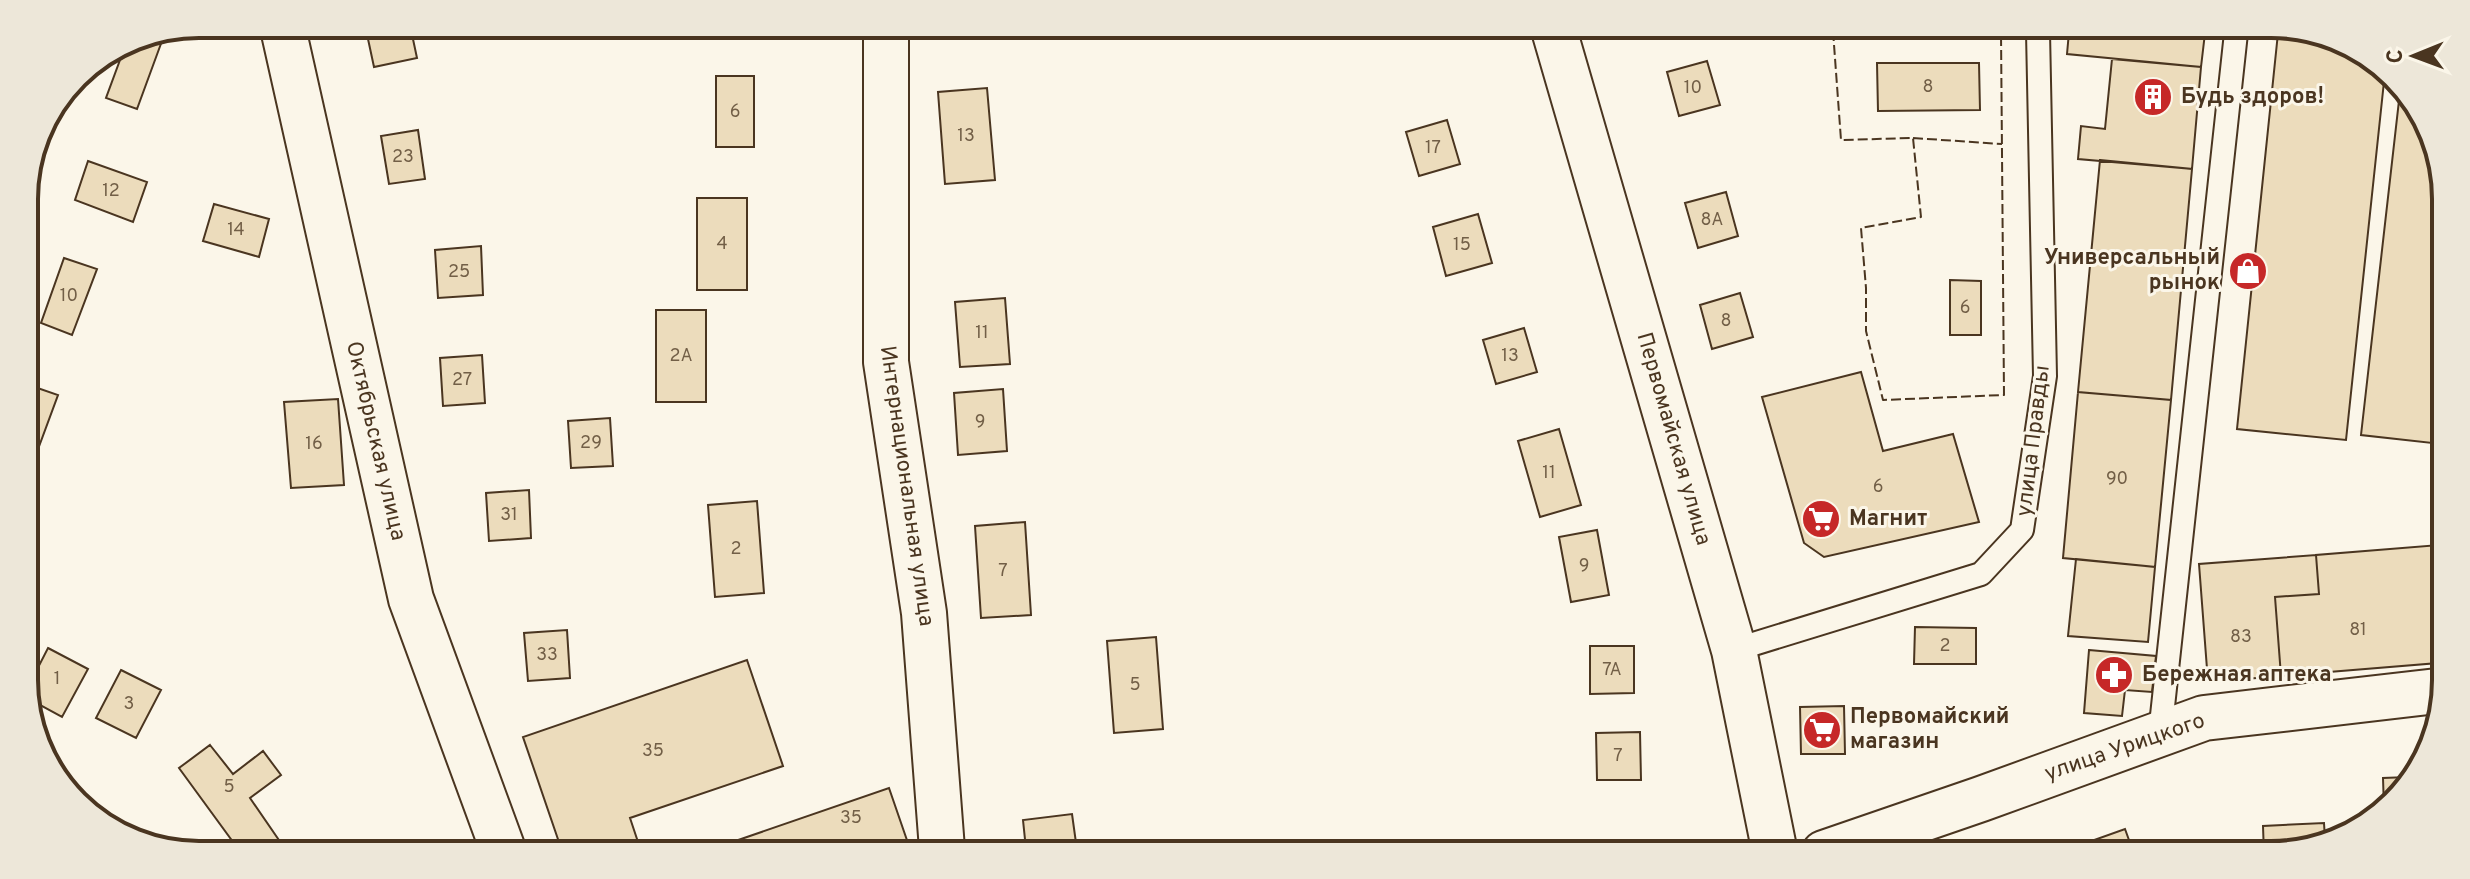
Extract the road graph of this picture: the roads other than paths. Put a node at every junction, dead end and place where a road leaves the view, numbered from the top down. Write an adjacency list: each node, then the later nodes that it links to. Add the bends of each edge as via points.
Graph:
1 (285, 38): 9 (street, Октябрьская улица, via 411,599)
2 (886, 38): 10 (street, Интернациональная улица, via 886,362 924,613)
3 (1556, 38): 6 (street, Первомайская улица)
4 (2038, 38): 6 (lane, улица Правды, via 2045,376 2022,530 1981,574)
5 (2235, 38): 8 (lane)
6 (1734, 650): 11 (street, Первомайская улица)
7 (2432, 692): 8 (street, улица Урицкого, via 2204,718)
8 (2160, 734): 12 (street, улица Урицкого)
9 (500, 841)
10 (941, 841)
11 (1773, 841)
12 (1858, 841)

